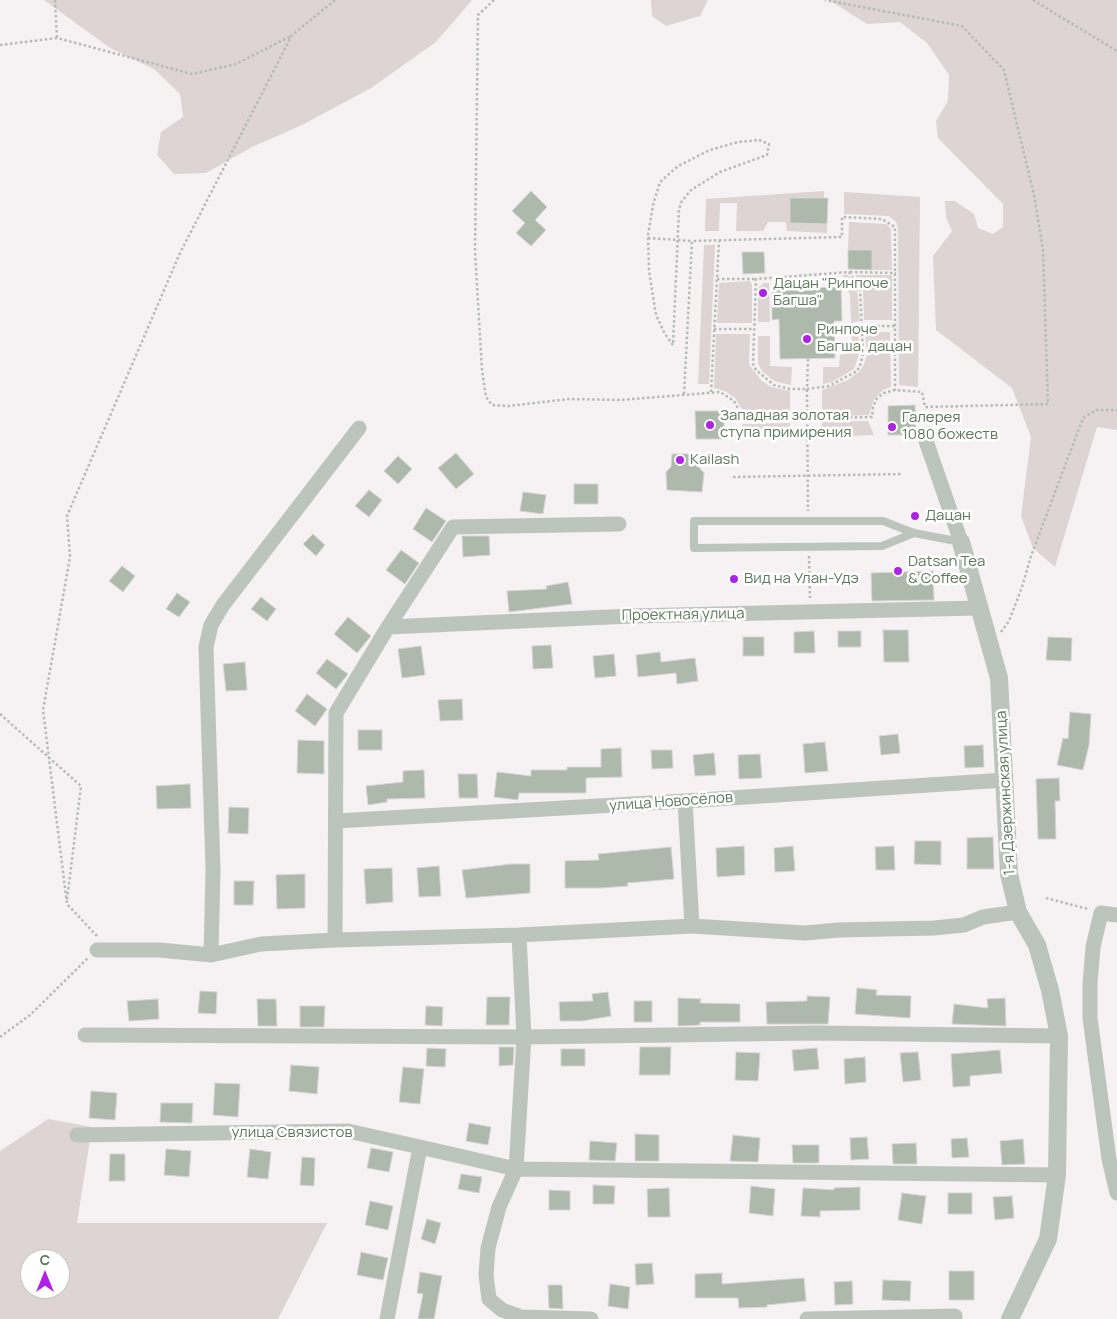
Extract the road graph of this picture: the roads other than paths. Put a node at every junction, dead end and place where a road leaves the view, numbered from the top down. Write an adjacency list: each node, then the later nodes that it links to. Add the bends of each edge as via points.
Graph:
1 (359, 428): 17 (street, via 211,625 206,646 213,870)
2 (926, 441): 5 (street, 1-я Дзержинская улица)
3 (619, 524): 7 (street, via 453,527)
4 (914, 532): 4 (lane, via 882,521 694,521 694,548 882,546); 5 (lane)
5 (961, 542): 6 (street, 1-я Дзержинская улица)
6 (978, 608): 7 (street, Проектная улица, via 632,616); 8 (street, 1-я Дзержинская улица, via 999,678)
7 (388, 627): 10 (street, via 336,713)
8 (1005, 780): 9 (street, улица Новосёлов); 11 (street, 1-я Дзержинская улица, via 1009,874)
9 (685, 801): 10 (street, улица Новосёлов); 13 (street)
10 (336, 821): 15 (street)
11 (1018, 912): 13 (street, via 983,917 964,925 934,928 805,933); 19 (street, 1-я Дзержинская улица, via 1037,945)
12 (1117, 915): 25 (street, via 1101,913 1093,947 1090,1018 1109,1159)
13 (692, 926): 14 (street)
14 (519, 936): 15 (street); 20 (street)
15 (335, 940): 17 (street, via 261,944)
16 (98, 944): 17 (street)
17 (211, 955)
18 (85, 1035): 20 (street)
19 (1059, 1036): 20 (street, via 815,1032); 24 (street, 1-я Дзержинская улица)
20 (524, 1037): 23 (street)
21 (77, 1135): 22 (street, улица Связистов, via 348,1131)
22 (420, 1147): 23 (street, улица Связистов); 27 (street)
23 (516, 1169): 24 (street, улица Связистов); 28 (street, via 499,1207 488,1248 486,1275 489,1299 502,1310 521,1317)
24 (1057, 1174): 30 (street, 1-я Дзержинская улица, via 1048,1239)
25 (1117, 1193)
26 (955, 1316): 29 (street)
27 (387, 1319)
28 (591, 1319)
29 (807, 1319)
30 (1010, 1319)

